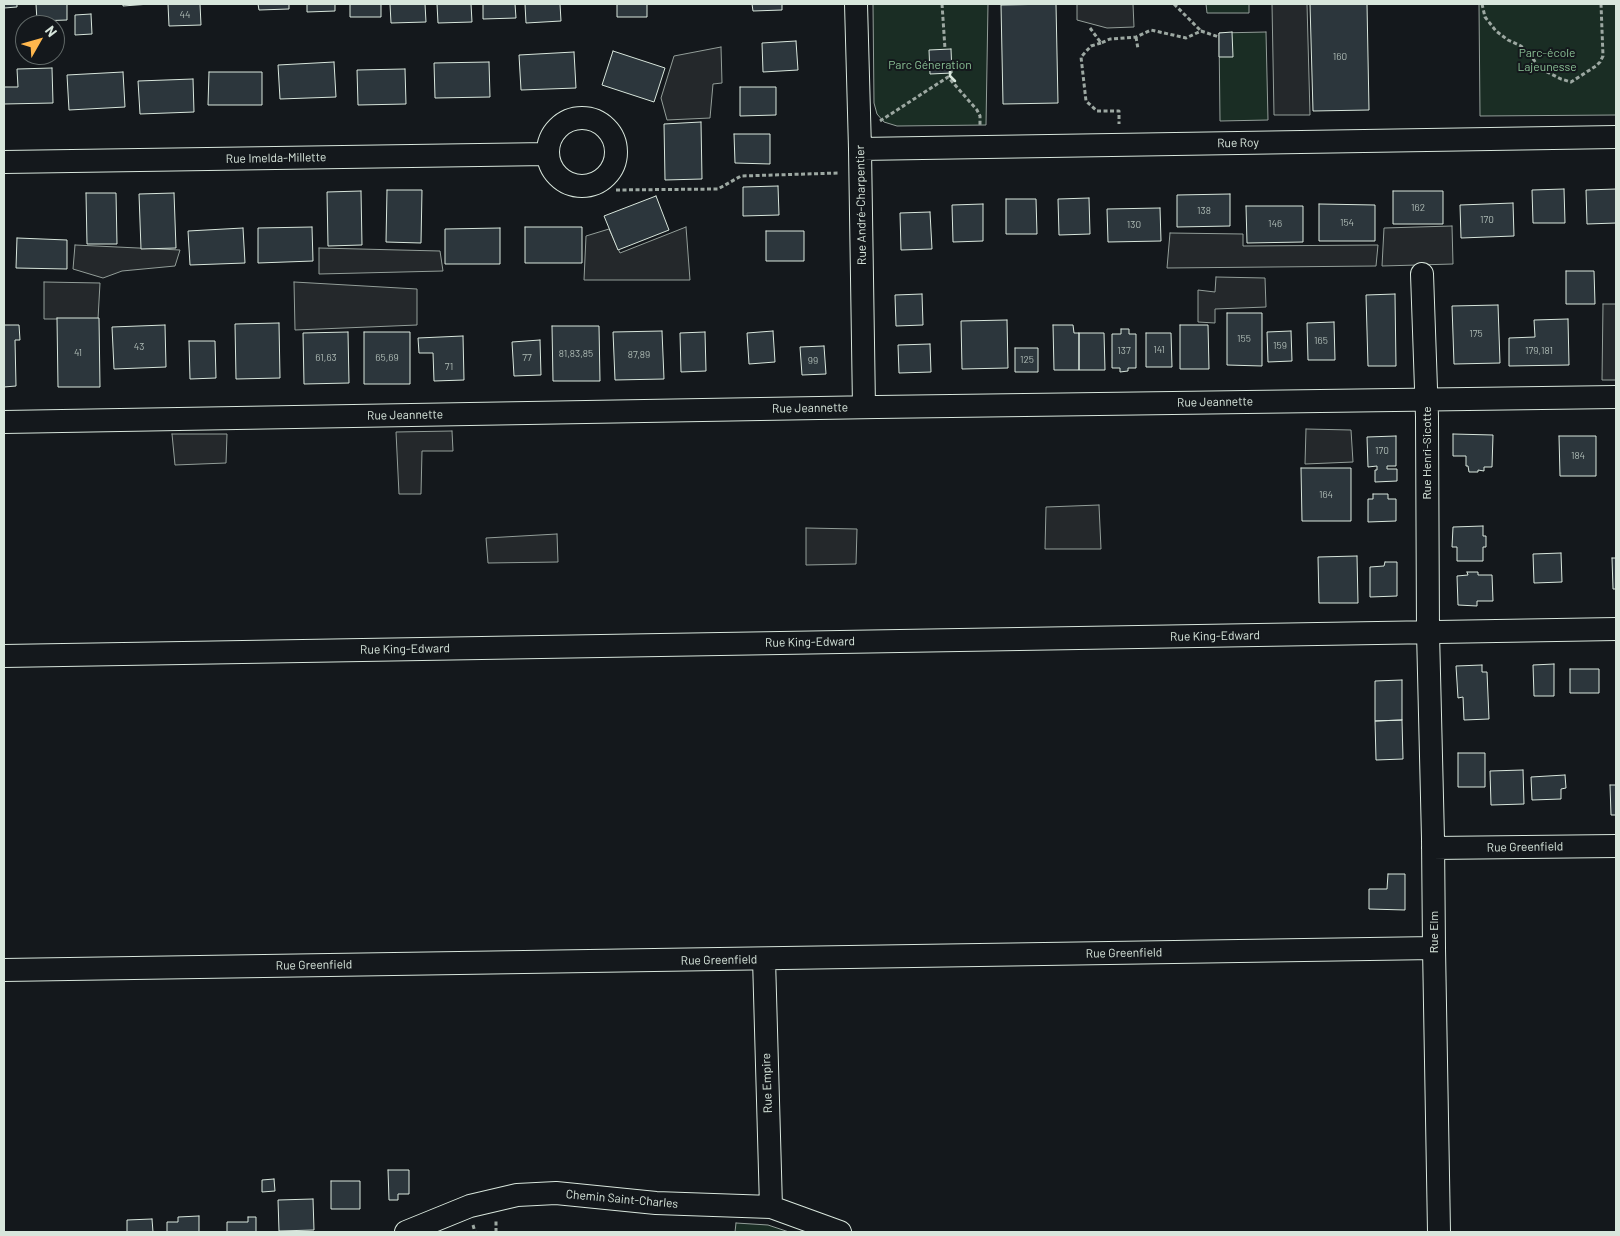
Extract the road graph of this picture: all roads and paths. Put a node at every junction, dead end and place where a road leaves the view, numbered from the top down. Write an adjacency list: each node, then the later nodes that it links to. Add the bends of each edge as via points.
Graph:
1 (856, 4): 17 (street, Rue André-Charpentier)
2 (942, 4): 11 (path)
3 (1174, 4): 7 (path)
4 (1482, 4): 5 (path, via 1485,17 1496,31 1521,46 1539,68 1571,82 1596,66 1603,56)
5 (1601, 4)
6 (1090, 28): 10 (path)
7 (1201, 31): 8 (path, via 1186,38 1151,30); 9 (path)
8 (1136, 37): 10 (path); 12 (path)
9 (1219, 37)
10 (1101, 43): 14 (path, via 1091,46 1081,57 1086,101 1097,111 1119,111)
11 (945, 49)
12 (1138, 49)
13 (880, 121): 15 (path, via 947,75 978,110)
14 (1119, 125)
15 (980, 127)
16 (1616, 137): 17 (street, Rue Roy)
17 (860, 149): 25 (street, Rue André-Charpentier)
18 (547, 154): 19 (street, Rue Imelda-Millette)
19 (4, 162)
20 (841, 172): 21 (path, via 741,176 718,189)
21 (616, 190)
22 (1422, 274): 24 (street, Rue Henri-Sicotte)
23 (1616, 397): 24 (street, Rue Jeannette)
24 (1426, 400): 25 (street, Rue Jeannette); 28 (street, Rue Henri-Sicotte)
25 (864, 407): 26 (street, Rue Jeannette)
26 (4, 422)
27 (1616, 629): 28 (street, Rue King-Edward)
28 (1428, 632): 29 (street, Rue King-Edward); 31 (street, Rue Elm)
29 (4, 656)
30 (1616, 846): 31 (street, Rue Greenfield)
31 (1434, 848): 32 (street, Rue Elm)
32 (1434, 948): 33 (street, Rue Greenfield); 38 (street, Rue Elm)
33 (764, 959): 34 (street, Rue Greenfield); 35 (street, Rue Empire)
34 (4, 970)
35 (771, 1207): 36 (street, Chemin Saint-Charles, via 656,1203 556,1193 516,1195 470,1206); 37 (street, Chemin Saint-Charles)
36 (406, 1232)
37 (840, 1232)
38 (1439, 1232)

